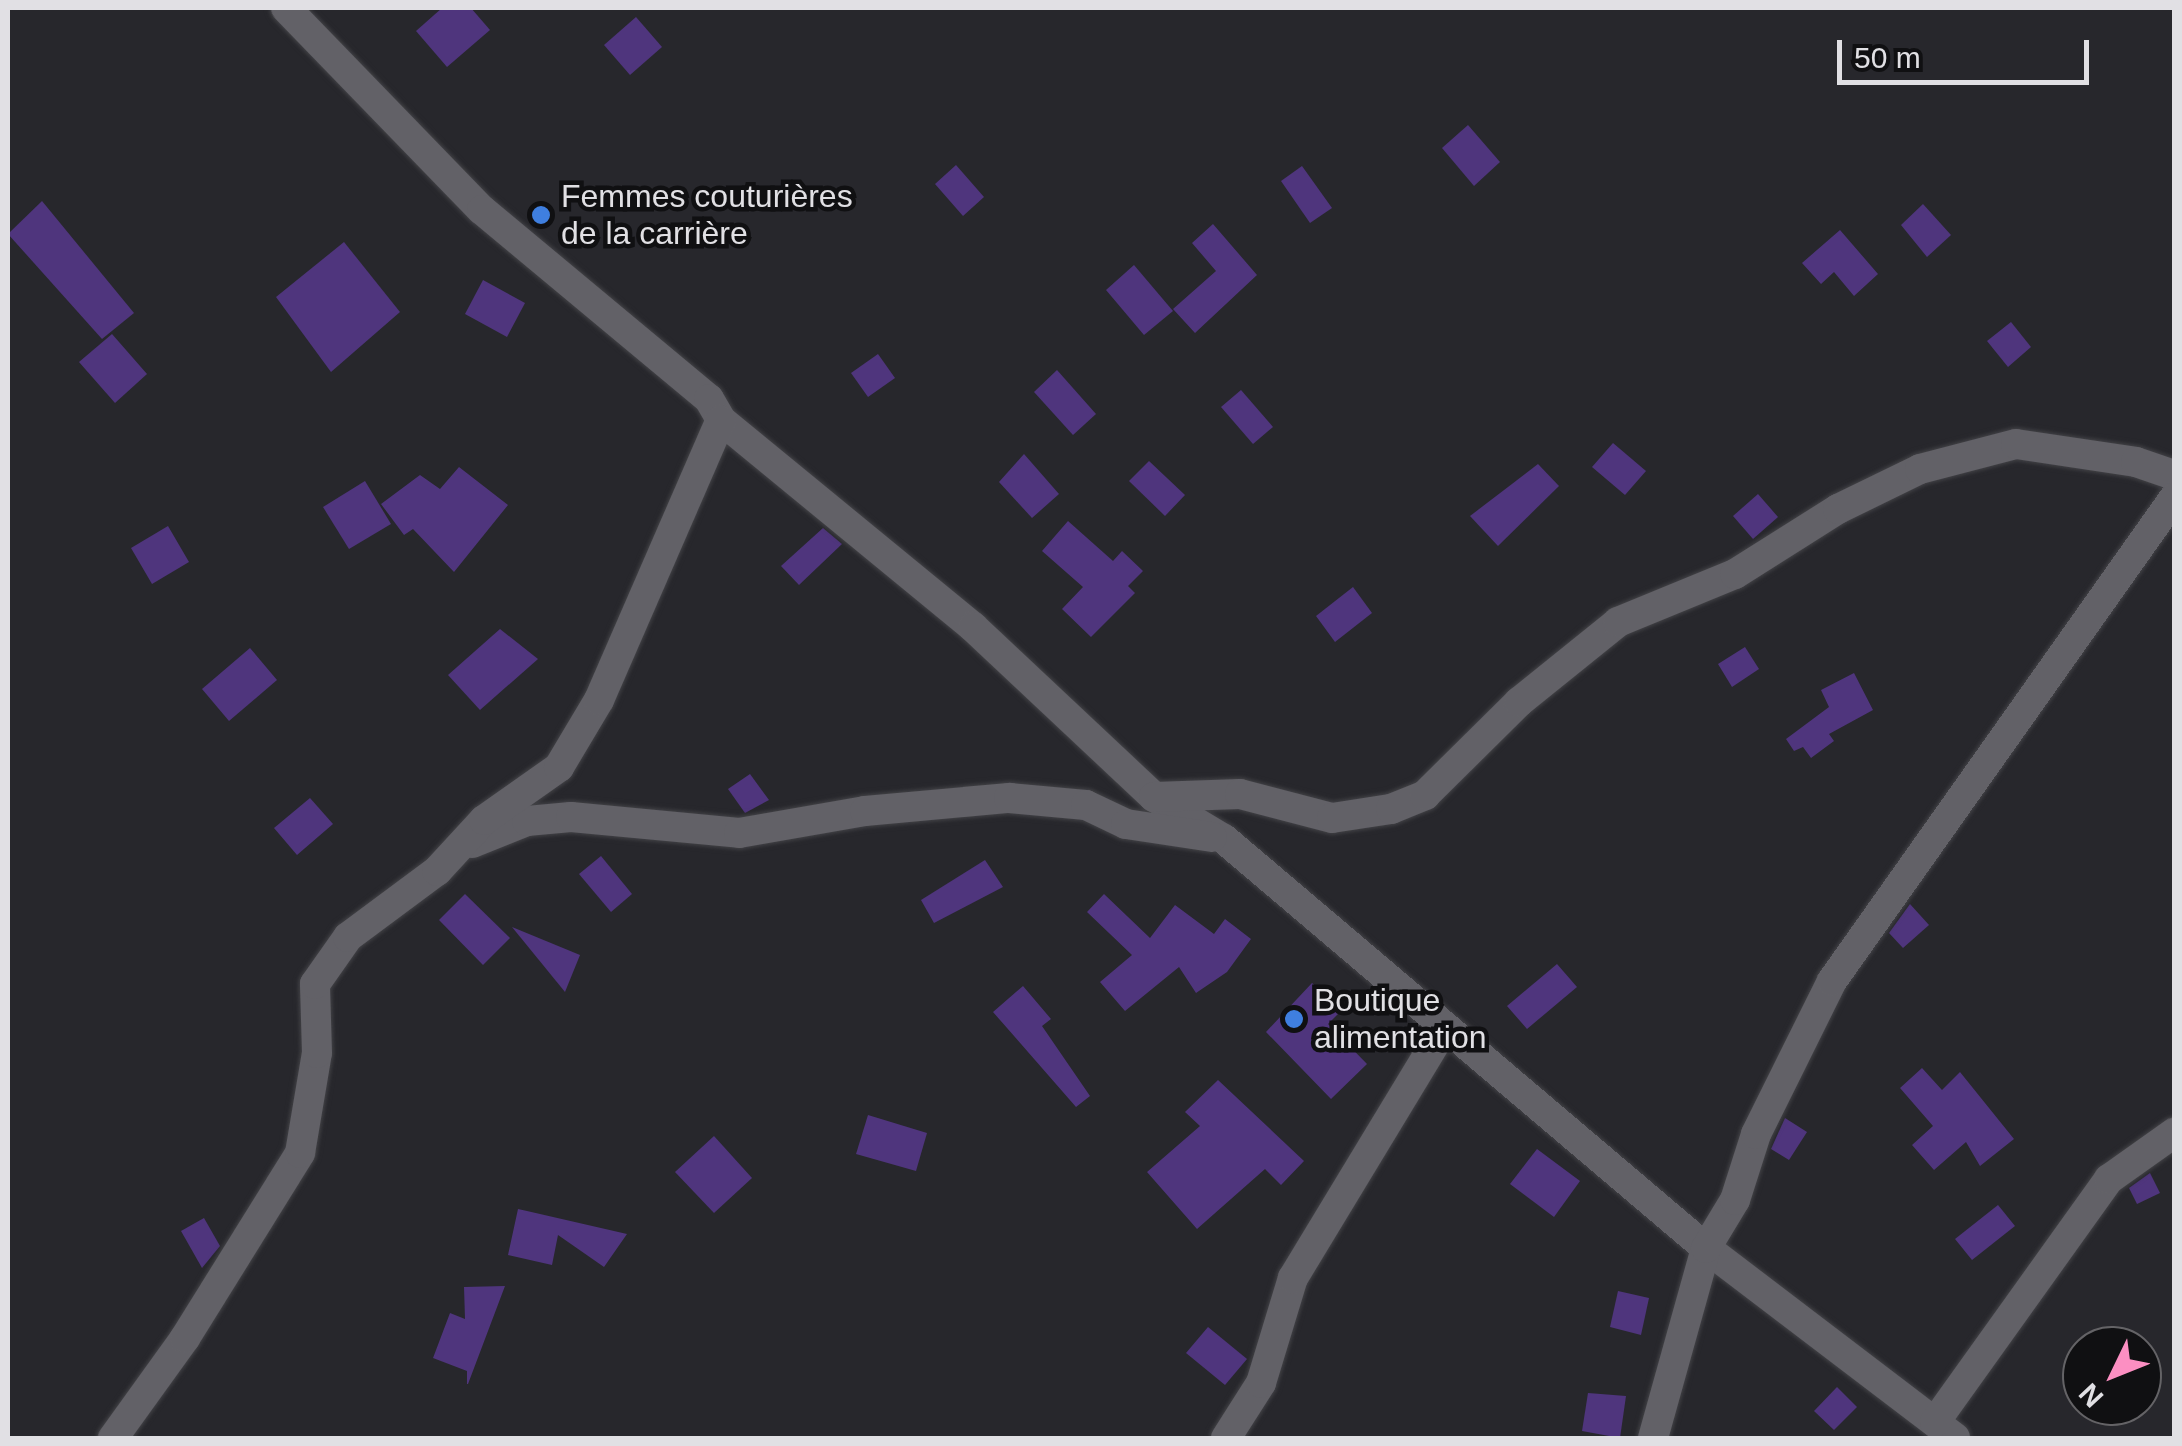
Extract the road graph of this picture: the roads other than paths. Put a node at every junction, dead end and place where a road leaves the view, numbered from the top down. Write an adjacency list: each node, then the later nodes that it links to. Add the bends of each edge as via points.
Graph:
1 (286, 8): 2 (street, via 482,210 709,399)
2 (721, 420): 5 (street, via 972,627); 7 (street, via 599,700 559,767 484,820)
3 (2174, 474): 5 (street, via 2016,444 1920,469 1838,509 1735,574 1607,629 1519,702 1425,794 1391,809 1332,818 1240,794)
4 (2174, 498): 10 (street, via 1832,981 1756,1134 1735,1200)
5 (1154, 796): 6 (street)
6 (1224, 838): 7 (street, via 1126,824 1086,805 1008,798 866,811 738,833 556,818 527,821); 8 (street)
7 (458, 849): 12 (street, via 348,936 315,984 317,1054 300,1153)
8 (1450, 1030): 10 (street); 13 (street, via 1293,1278 1260,1383)
9 (2174, 1133): 11 (street, via 2109,1179)
10 (1706, 1248): 11 (street); 14 (street)
11 (1945, 1430)
12 (114, 1438)
13 (1226, 1438)
14 (1653, 1438)

